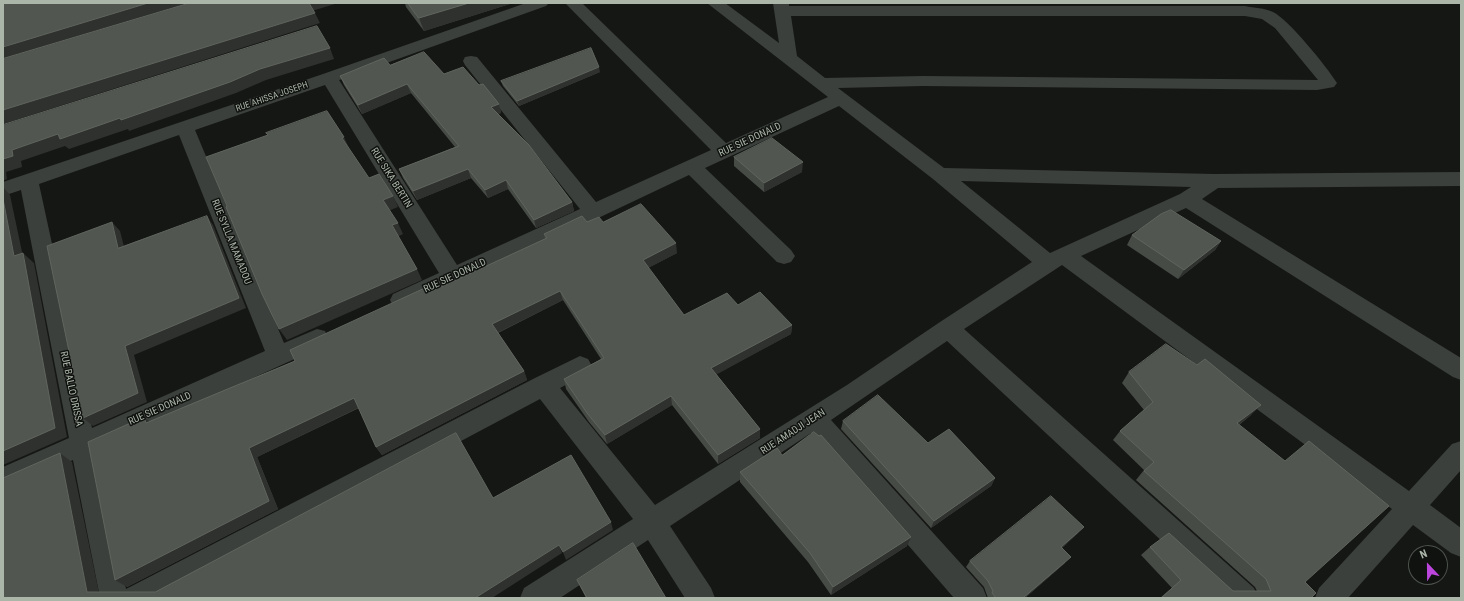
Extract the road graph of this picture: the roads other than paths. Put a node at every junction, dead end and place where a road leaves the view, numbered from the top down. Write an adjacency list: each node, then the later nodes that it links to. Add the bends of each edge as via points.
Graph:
1 (541, 3): 7 (street, RUE AHISSA JOSEPH)
2 (573, 3): 11 (street)
3 (715, 3): 5 (street)
4 (782, 7): 5 (street); 8 (street, via 1245,11 1267,15 1281,25 1328,83)
5 (789, 58): 8 (street)
6 (471, 61): 19 (street)
7 (329, 78): 10 (street, RUE AHISSA JOSEPH); 22 (street, RUE SIKA BERTIN)
8 (821, 83): 9 (street)
9 (841, 98): 11 (street, RUE SIE DONALD); 13 (street)
10 (185, 127): 15 (street, RUE AHISSA JOSEPH); 26 (street, RUE SYLLA MAMADOU)
11 (724, 152): 12 (street, RUE SIE DONALD)
12 (692, 167): 19 (street, RUE SIE DONALD); 20 (street)
13 (940, 174): 16 (street); 21 (street, via 1037,255)
14 (1461, 179): 16 (street)
15 (29, 180): 17 (street, RUE AHISSA JOSEPH); 31 (street, RUE BALLO DRISSA)
16 (1214, 181): 18 (street, RUE AMADJI JEAN)
17 (3, 189)
18 (1187, 199): 21 (street, RUE AMADJI JEAN); 28 (street)
19 (593, 212): 22 (street, RUE SIE DONALD)
20 (784, 256)
21 (1057, 259): 24 (street, RUE AMADJI JEAN); 34 (street)
22 (453, 277): 23 (street, RUE SIE DONALD)
23 (383, 309)
24 (948, 328): 30 (street, RUE AMADJI JEAN); 43 (street)
25 (334, 331): 26 (street, RUE SIE DONALD)
26 (278, 356): 31 (street, RUE SIE DONALD)
27 (580, 366): 29 (street)
28 (1461, 370)
29 (543, 385): 35 (street); 39 (street)
30 (814, 419): 35 (street, RUE AMADJI JEAN); 42 (street)
31 (82, 444): 33 (street, RUE SIE DONALD); 38 (street, RUE BALLO DRISSA)
32 (1461, 452): 34 (street)
33 (3, 480)
34 (1411, 508): 36 (street); 37 (street)
35 (652, 522): 40 (street, RUE AMADJI JEAN); 41 (street)
36 (1461, 544)
37 (1337, 595)
38 (114, 598)
39 (137, 598)
40 (534, 598)
41 (701, 598)
42 (973, 598)
43 (1244, 598)

